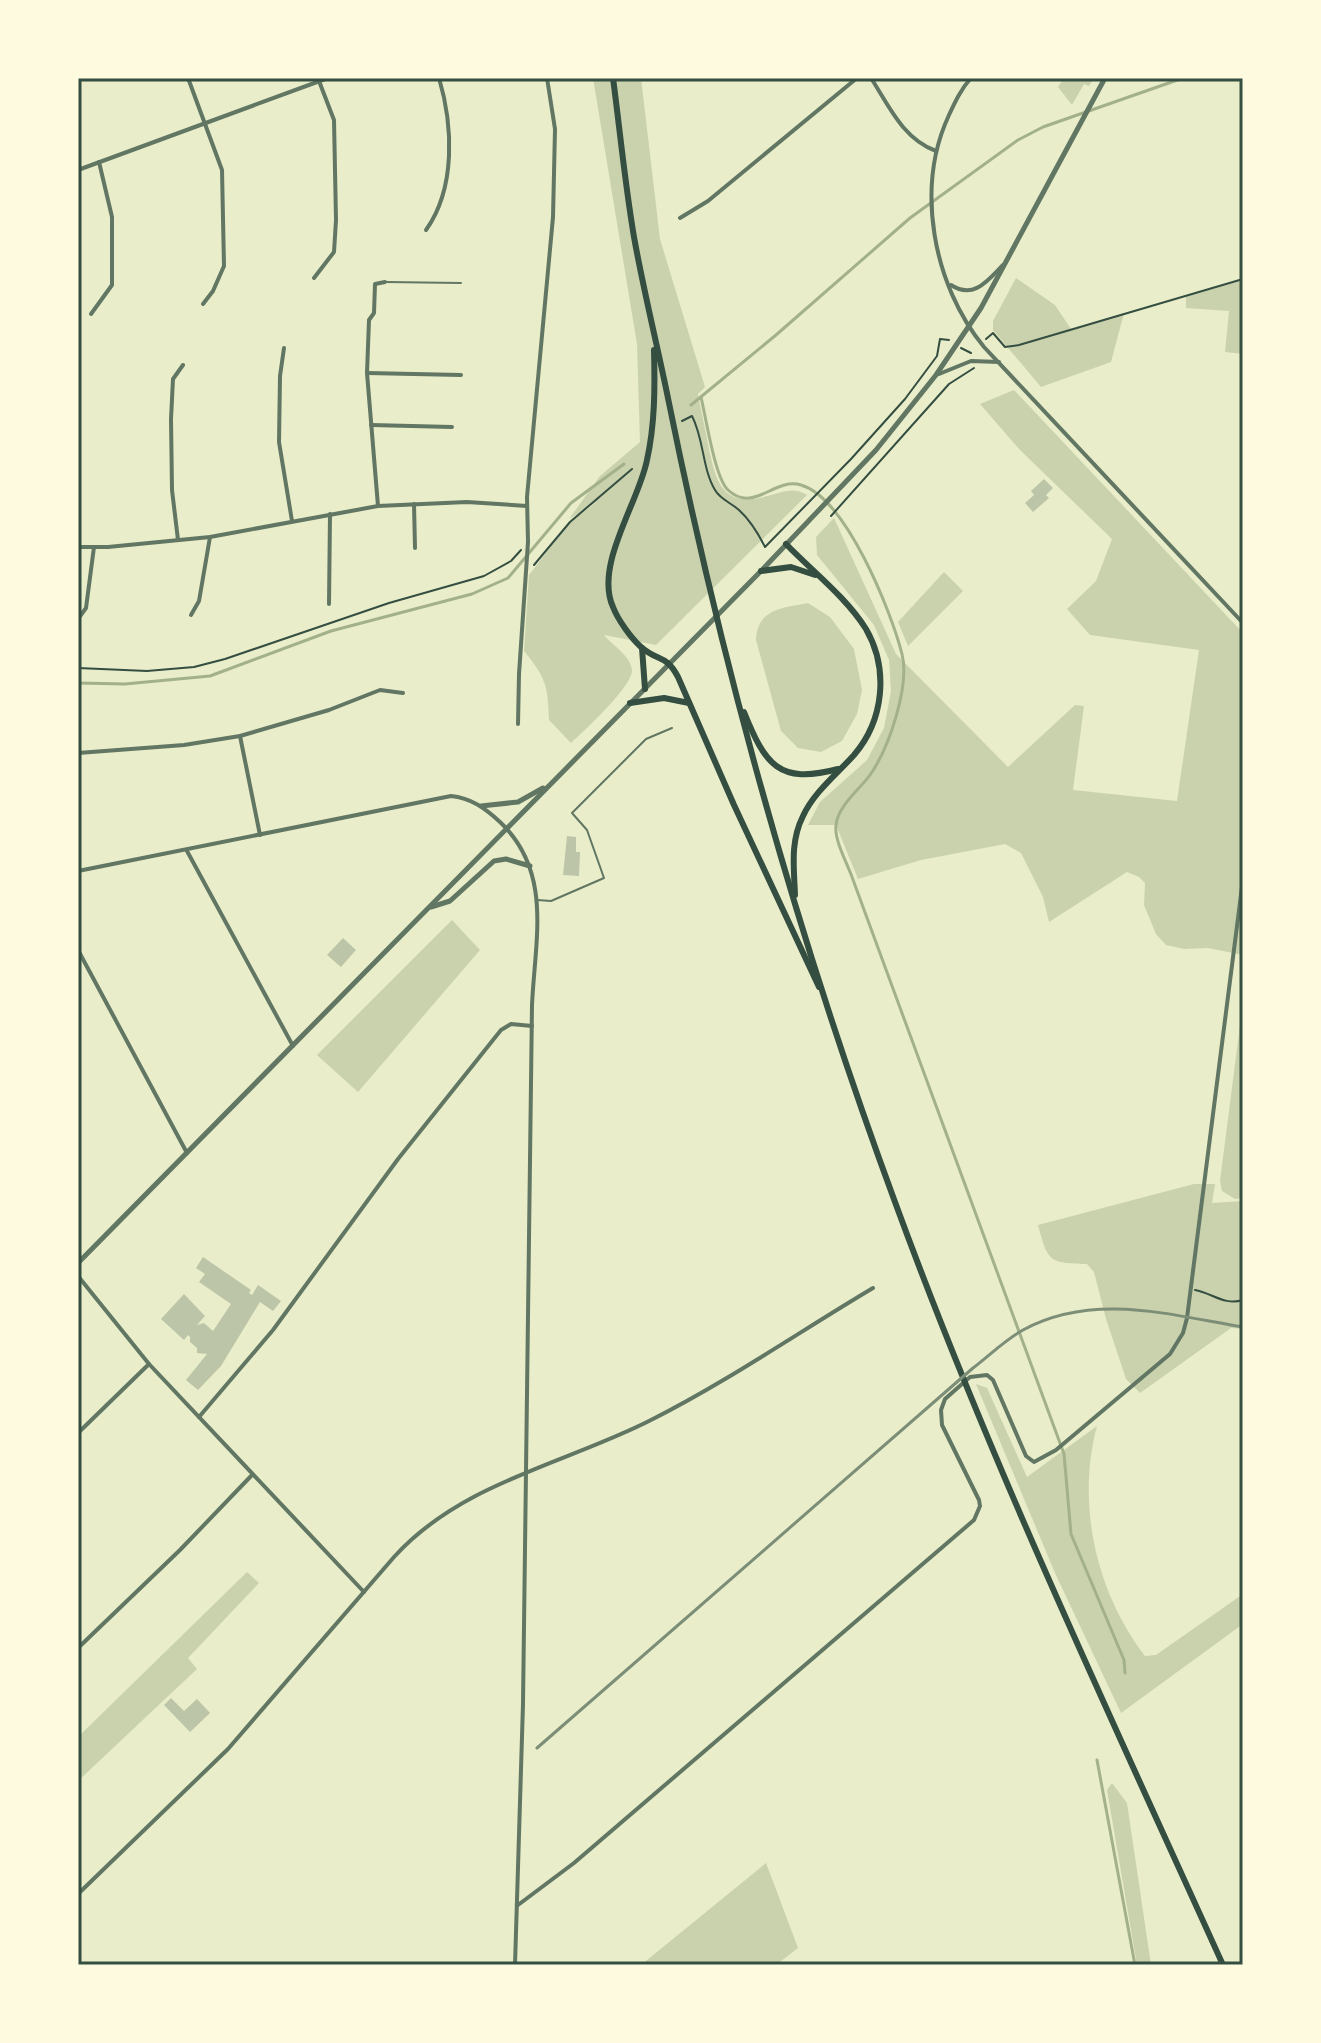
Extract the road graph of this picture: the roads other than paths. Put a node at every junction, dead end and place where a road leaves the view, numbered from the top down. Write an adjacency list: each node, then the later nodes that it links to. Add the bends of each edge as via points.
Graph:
1 (188, 78): 11 (street)
2 (328, 78): 10 (street)
3 (439, 78): 16 (street, via 448,137 446,192)
4 (547, 78): 36 (street, via 555,129 553,217)
5 (613, 78): 25 (main road)
6 (857, 78): 15 (street, via 708,201)
7 (871, 78): 12 (street, via 906,132)
8 (971, 78): 12 (street)
9 (1105, 78): 17 (street)
10 (319, 81): 11 (street); 18 (street, via 334,120 336,220 334,252)
11 (205, 122): 13 (street); 22 (street, via 222,170 226,238 224,266)
12 (936, 151): 21 (street, via 932,207)
13 (99, 162): 14 (street); 23 (street, via 112,217 112,285)
14 (78, 170)
15 (680, 218)
16 (426, 230)
17 (1005, 263): 21 (street, via 972,291); 24 (street)
18 (314, 278)
19 (385, 282): 20 (lane); 29 (street, via 375,284)
20 (461, 283)
21 (949, 283): 24 (street)
22 (203, 304)
23 (91, 314)
24 (969, 327): 27 (street); 31 (street)
25 (653, 334): 51 (main road, via 654,416 647,463 613,554 607,589 613,607); 54 (main road)
26 (284, 348): 38 (street, via 279,442)
27 (999, 363): 31 (street, via 971,361); 50 (street)
28 (183, 365): 40 (street, via 173,379 171,419)
29 (367, 373): 30 (street); 32 (street)
30 (461, 375)
31 (936, 375): 41 (street, via 876,450)
32 (371, 425): 33 (street); 35 (street)
33 (452, 427)
34 (414, 504): 35 (street); 36 (street); 44 (street)
35 (378, 506): 37 (street)
36 (527, 506): 58 (street)
37 (330, 514): 38 (street); 47 (street)
38 (292, 521): 39 (street)
39 (210, 537): 40 (street); 48 (street, via 199,601)
40 (178, 540): 43 (street)
41 (786, 544): 45 (street); 46 (main road)
42 (78, 547): 43 (street)
43 (94, 547): 49 (street, via 86,608)
44 (415, 548)
45 (761, 571): 46 (main road, via 791,567); 52 (street)
46 (818, 576): 62 (main road, via 866,630 881,676 869,734)
47 (329, 604)
48 (191, 615)
49 (78, 619)
50 (1243, 623)
51 (642, 648): 52 (main road); 53 (main road)
52 (670, 662): 53 (street); 57 (main road)
53 (645, 689): 56 (street)
54 (735, 690): 62 (main road, via 758,747 777,767 804,776); 72 (main road)
55 (403, 693): 60 (street, via 380,690)
56 (630, 703): 57 (main road, via 664,698); 63 (street)
57 (689, 703): 75 (main road)
58 (518, 724)
59 (672, 728): 71 (lane, via 646,739 572,813 587,830 604,878 551,901)
60 (240, 736): 61 (street); 66 (street)
61 (78, 753)
62 (840, 769): 72 (main road, via 814,798 797,830 792,861)
63 (551, 783): 64 (street, via 518,802); 65 (street)
64 (481, 806): 65 (street); 66 (street, via 451,796)
65 (507, 828): 68 (street); 73 (street)
66 (260, 835): 67 (street)
67 (186, 850): 69 (street); 77 (street)
68 (530, 866): 71 (street); 73 (street, via 500,858 450,901)
69 (78, 871)
70 (1243, 879): 90 (street, via 1191,1289 1185,1325 1170,1354 1056,1450 1034,1462 1026,1456 993,1380 987,1375 970,1377 945,1399 941,1410 942,1425 979,1500 974,1520)
71 (537, 900): 76 (street)
72 (796, 906): 75 (main road)
73 (427, 909): 77 (street)
74 (78, 950): 78 (street)
75 (829, 1009): 92 (main road, via 907,1236 973,1403)
76 (532, 1026): 83 (street, via 511,1024 501,1030 273,1330); 85 (street)
77 (293, 1046): 78 (street)
78 (187, 1153): 79 (street)
79 (78, 1263)
80 (78, 1276): 82 (street)
81 (873, 1288): 85 (street, via 650,1420)
82 (149, 1364): 83 (street); 84 (street)
83 (199, 1417): 86 (street)
84 (78, 1433)
85 (526, 1470): 87 (street, via 438,1517 410,1539); 90 (street)
86 (252, 1475): 87 (street); 88 (street)
87 (364, 1592): 89 (street, via 228,1749)
88 (78, 1648)
89 (78, 1894)
90 (517, 1906): 91 (street)
91 (515, 1965)
92 (1223, 1965)

